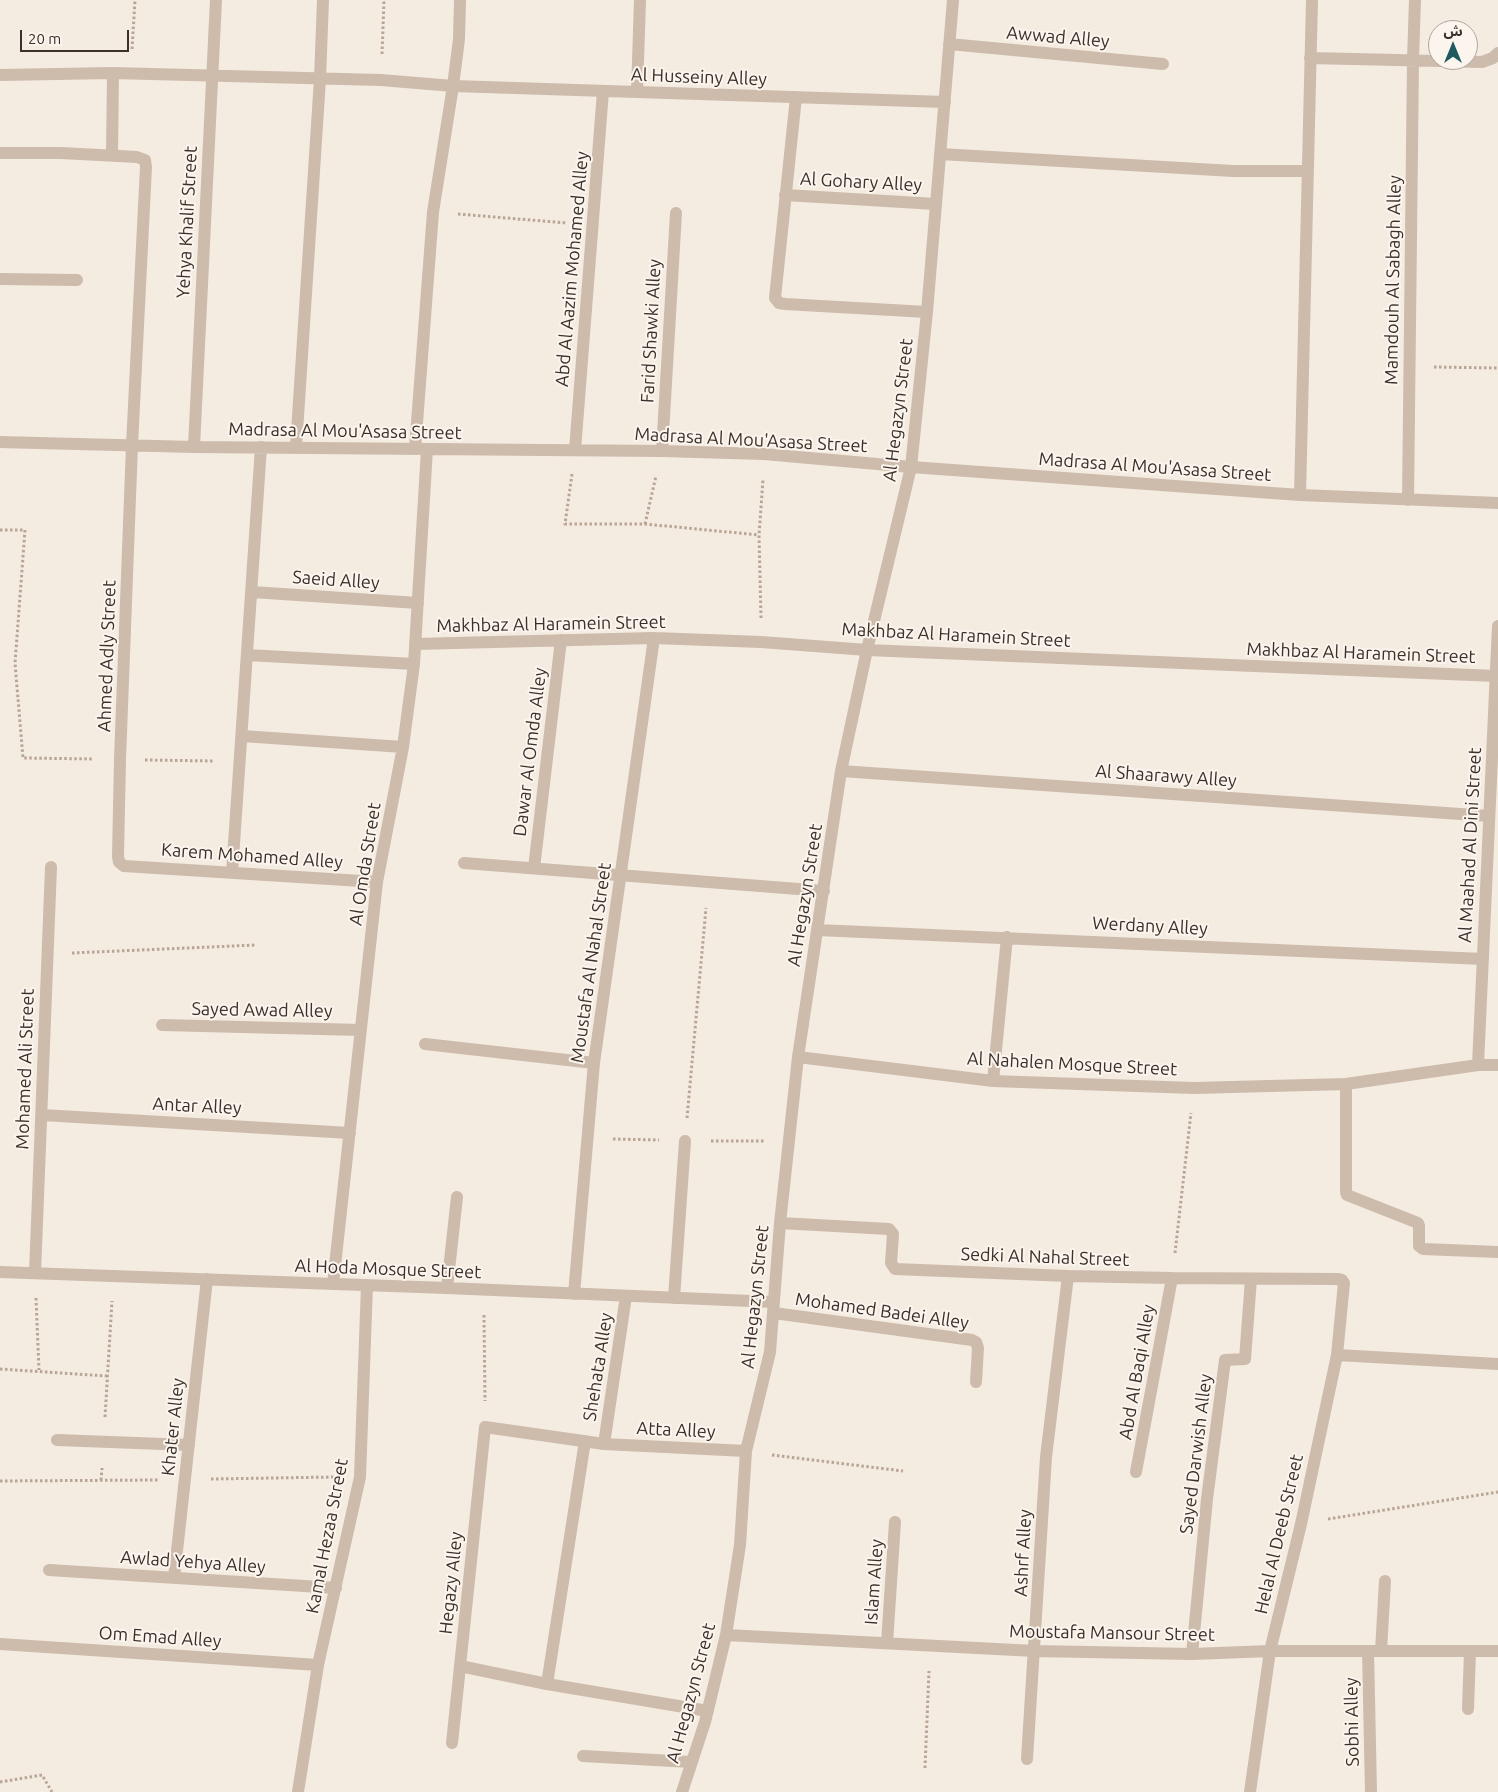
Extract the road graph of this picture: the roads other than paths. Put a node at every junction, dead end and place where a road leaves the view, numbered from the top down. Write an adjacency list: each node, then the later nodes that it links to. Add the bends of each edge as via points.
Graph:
1 (216, 0): 15 (street, Yehya Khalif Street)
2 (323, 0): 16 (street)
3 (460, 0): 17 (street, Al Omda Street)
4 (640, 0): 19 (street)
5 (953, 0): 8 (street, Al Hegazyn Street)
6 (1312, 0): 10 (street)
7 (1415, 0): 11 (street, Mamdouh Al Sabagh Alley)
8 (949, 44): 12 (street, Awwad Alley); 21 (street, Al Hegazyn Street)
9 (1498, 52): 11 (street, via 1482,62)
10 (1310, 58): 11 (street); 25 (street)
11 (1413, 60): 42 (street, Mamdouh Al Sabagh Alley)
12 (1163, 64)
13 (113, 74): 14 (street, Al Husseiny Alley); 15 (street, Al Husseiny Alley); 24 (street)
14 (0, 75)
15 (212, 76): 16 (street, Al Husseiny Alley); 34 (street, Yehya Khalif Street)
16 (320, 79): 17 (street, Al Husseiny Alley); 36 (street)
17 (453, 86): 18 (street, Al Husseiny Alley); 37 (street, Al Omda Street, via 433,212)
18 (603, 91): 19 (street, Al Husseiny Alley); 38 (street, Abd Al Aazim Mohamed Alley)
19 (637, 92): 20 (street, Al Husseiny Alley)
20 (796, 97): 21 (street, Al Husseiny Alley); 26 (street)
21 (944, 102): 23 (street, Al Hegazyn Street)
22 (0, 153): 24 (street)
23 (940, 154): 25 (street, via 1233,171); 27 (street, Al Hegazyn Street)
24 (112, 155): 33 (street, Ahmed Adly Street, via 137,157 145,160 146,167)
25 (1306, 171): 41 (street)
26 (785, 195): 27 (street, Al Gohary Alley); 31 (street, via 774,293 777,301)
27 (936, 204): 31 (street, Al Hegazyn Street)
28 (676, 214): 39 (street, Farid Shawki Alley)
29 (0, 280): 30 (street)
30 (77, 280)
31 (927, 312): 40 (street, Al Hegazyn Street)
32 (0, 442): 33 (street, Madrasa Al Mou'Asasa Street)
33 (132, 445): 34 (street, Madrasa Al Mou'Asasa Street); 59 (street, Ahmed Adly Street, via 118,857)
34 (194, 447): 35 (street, Madrasa Al Mou'Asasa Street)
35 (261, 447): 36 (street, Madrasa Al Mou'Asasa Street); 44 (street)
36 (296, 447): 37 (street, Madrasa Al Mou'Asasa Street)
37 (421, 449): 38 (street, Madrasa Al Mou'Asasa Street); 45 (street, Al Omda Street)
38 (575, 450): 39 (street, Madrasa Al Mou'Asasa Street)
39 (662, 451): 40 (street, Madrasa Al Mou'Asasa Street, via 764,454)
40 (911, 467): 41 (street, Madrasa Al Mou'Asasa Street); 50 (street, Al Hegazyn Street)
41 (1300, 495): 42 (street, Madrasa Al Mou'Asasa Street)
42 (1408, 500): 43 (street, Madrasa Al Mou'Asasa Street)
43 (1498, 503)
44 (252, 592): 45 (street, Saeid Alley); 51 (street)
45 (418, 603): 49 (street, Al Omda Street)
46 (1498, 626): 53 (street, Al Maahad Al Dini Street)
47 (654, 638): 48 (street, Makhbaz Al Haramein Street); 50 (street, Makhbaz Al Haramein Street); 63 (street, Moustafa Al Nahal Street)
48 (561, 640): 49 (street, Makhbaz Al Haramein Street); 61 (street, Dawar Al Omda Alley)
49 (416, 644): 52 (street, Al Omda Street)
50 (867, 650): 53 (street, Makhbaz Al Haramein Street); 56 (street, Al Hegazyn Street)
51 (247, 654): 52 (street); 54 (street)
52 (414, 664): 55 (street, Al Omda Street)
53 (1496, 676): 57 (street, Al Maahad Al Dini Street)
54 (242, 736): 55 (street); 62 (street)
55 (403, 747): 64 (street, Al Omda Street)
56 (841, 772): 57 (street, Al Shaarawy Alley); 65 (street, Al Hegazyn Street)
57 (1489, 816): 68 (street, Al Maahad Al Dini Street)
58 (464, 863): 61 (street)
59 (124, 866): 62 (street, Karem Mohamed Alley)
60 (50, 867): 78 (street, Mohamed Ali Street)
61 (534, 868): 63 (street)
62 (232, 873): 64 (street, Karem Mohamed Alley)
63 (621, 875): 65 (street); 73 (street, Moustafa Al Nahal Street)
64 (377, 882): 70 (street, Al Omda Street)
65 (824, 891): 66 (street, Al Hegazyn Street)
66 (817, 930): 67 (street, Werdany Alley); 72 (street, Al Hegazyn Street)
67 (1007, 938): 68 (street, Werdany Alley); 76 (street)
68 (1482, 959): 74 (street, Al Maahad Al Dini Street)
69 (162, 1025): 70 (street, Sayed Awad Alley)
70 (361, 1030): 79 (street, Al Omda Street)
71 (426, 1044): 73 (street)
72 (798, 1057): 76 (street, Al Nahalen Mosque Street); 82 (street, Al Hegazyn Street)
73 (594, 1064): 94 (street, Moustafa Al Nahal Street)
74 (1478, 1065): 75 (street, Al Nahalen Mosque Street); 77 (street, Al Nahalen Mosque Street)
75 (1498, 1065)
76 (994, 1081): 77 (street, Al Nahalen Mosque Street, via 1194,1088)
77 (1346, 1084): 83 (street, via 1347,1195 1418,1223 1419,1246 1423,1249)
78 (42, 1115): 79 (street, Antar Alley); 85 (street, Mohamed Ali Street)
79 (350, 1132): 91 (street, Al Omda Street)
80 (685, 1141): 96 (street)
81 (457, 1197): 93 (street)
82 (780, 1223): 86 (street, Sedki Al Nahal Street, via 889,1229 893,1234 891,1263 895,1270); 97 (street, Al Hegazyn Street)
83 (1498, 1252)
84 (0, 1272): 85 (street, Al Hoda Mosque Street)
85 (35, 1273): 88 (street, Al Hoda Mosque Street)
86 (1068, 1276): 87 (street, Sedki Al Nahal Street); 116 (street, Ashrf Alley, via 1046,1457)
87 (1172, 1278): 89 (street, Sedki Al Nahal Street); 107 (street, Abd Al Baqi Alley)
88 (207, 1279): 91 (street, Al Hoda Mosque Street); 105 (street, Khater Alley)
89 (1251, 1279): 90 (street, Sedki Al Nahal Street, via 1337,1279); 121 (street, Sayed Darwish Alley, via 1245,1358 1225,1360)
90 (1344, 1283): 98 (street, Helal Al Deeb Street)
91 (333, 1284): 92 (street, Al Hoda Mosque Street)
92 (367, 1285): 93 (street, Al Hoda Mosque Street); 112 (street, Kamal Hezaa Street, via 360,1477)
93 (446, 1288): 94 (street, Al Hoda Mosque Street)
94 (574, 1294): 95 (street, Al Hoda Mosque Street)
95 (626, 1296): 96 (street, Al Hoda Mosque Street); 104 (street, Shehata Alley)
96 (674, 1298): 97 (street, Al Hoda Mosque Street)
97 (774, 1308): 100 (street, Mohamed Badei Alley, via 972,1340 978,1348); 106 (street, Al Hegazyn Street, via 770,1352)
98 (1337, 1355): 99 (street); 117 (street, Helal Al Deeb Street)
99 (1498, 1364)
100 (976, 1382)
101 (485, 1427): 103 (street, Atta Alley); 123 (street, Hegazy Alley)
102 (57, 1440): 105 (street)
103 (585, 1441): 104 (street, Atta Alley); 124 (street)
104 (604, 1444): 106 (street, Atta Alley)
105 (189, 1445): 110 (street, Khater Alley)
106 (746, 1451): 113 (street, Al Hegazyn Street, via 740,1545)
107 (1136, 1472)
108 (895, 1522): 114 (street, Islam Alley)
109 (49, 1570): 110 (street, Awlad Yehya Alley)
110 (174, 1578): 112 (street, Awlad Yehya Alley)
111 (1385, 1581): 118 (street, Sobhi Alley)
112 (336, 1588): 122 (street, Kamal Hezaa Street)
113 (726, 1635): 114 (street, Moustafa Mansour Street); 126 (street, Al Hegazyn Street)
114 (887, 1643): 116 (street, Moustafa Mansour Street)
115 (0, 1644): 122 (street, Om Emad Alley)
116 (1035, 1651): 121 (street, Moustafa Mansour Street); 129 (street, Ashrf Alley)
117 (1270, 1651): 118 (street, Moustafa Mansour Street); 121 (street, Moustafa Mansour Street); 133 (street, Helal Al Deeb Street)
118 (1375, 1651): 119 (street, Moustafa Mansour Street); 134 (street, Sobhi Alley)
119 (1470, 1651): 120 (street, Moustafa Mansour Street); 125 (street)
120 (1498, 1651)
121 (1192, 1654)
122 (318, 1665): 131 (street, Kamal Hezaa Street)
123 (460, 1666): 124 (street); 127 (street, Hegazy Alley)
124 (548, 1684): 126 (street)
125 (1468, 1709)
126 (708, 1711): 130 (street, Al Hegazyn Street)
127 (452, 1743)
128 (583, 1756): 130 (street)
129 (1027, 1759)
130 (690, 1762): 132 (street, Al Hegazyn Street)
131 (298, 1792)
132 (682, 1792)
133 (1250, 1792)
134 (1371, 1792)

